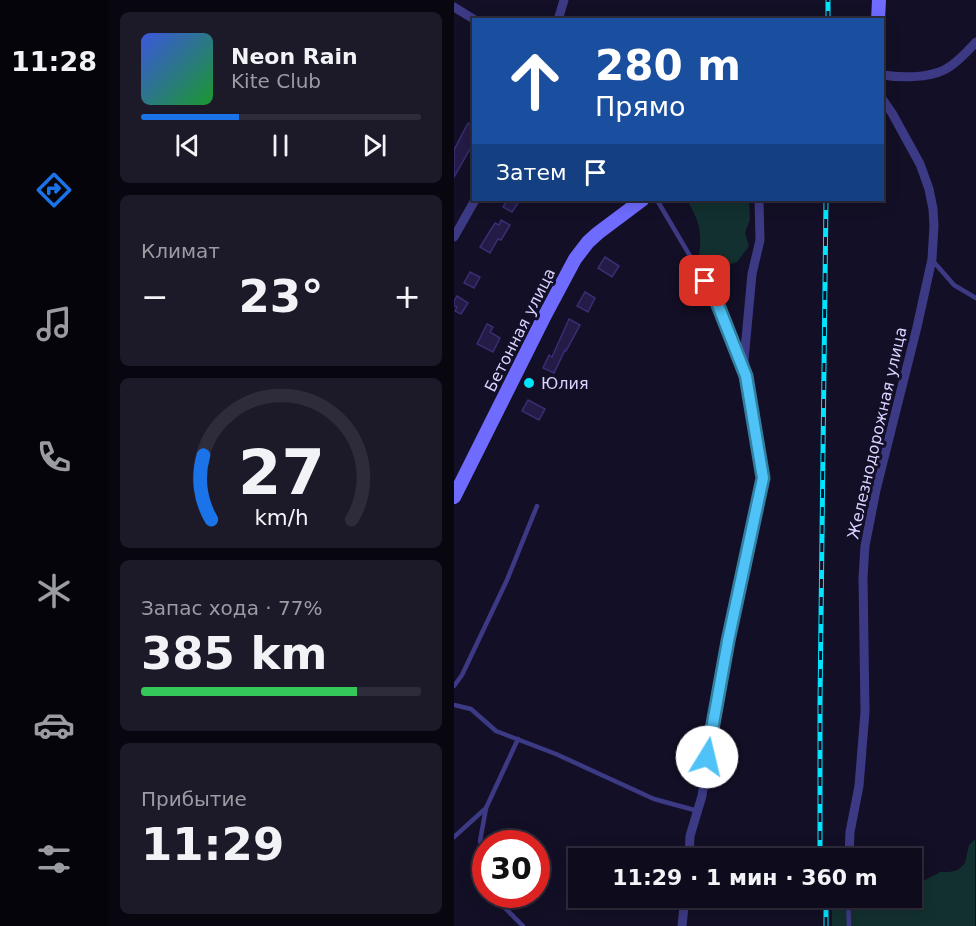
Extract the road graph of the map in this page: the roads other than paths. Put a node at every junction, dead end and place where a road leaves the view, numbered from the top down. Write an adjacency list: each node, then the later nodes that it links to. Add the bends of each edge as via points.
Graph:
1 (564, 0): 5 (street)
2 (879, 0): 6 (main road)
3 (454, 7): 4 (street)
4 (472, 18)
5 (559, 18)
6 (878, 18)
7 (976, 42): 8 (street, via 943,70 920,76)
8 (884, 75)
9 (884, 101): 15 (street, Железнодорожная улица, via 920,164 929,189 934,226)
10 (474, 201): 14 (street)
11 (641, 201): 18 (main road, Бетонная улица, via 598,233 575,259)
12 (658, 201): 17 (lane, via 716,300)
13 (759, 201): 17 (street, via 760,240 752,274)
14 (454, 237)
15 (932, 259): 16 (lane, via 954,285); 28 (street, Железнодорожная улица, via 865,546 865,712)
16 (976, 298)
17 (746, 376): 24 (street, via 763,478 728,641)
18 (454, 497)
19 (537, 506): 20 (lane, via 507,580)
20 (454, 686)
21 (454, 705): 22 (lane, via 470,709 496,730)
22 (518, 739): 23 (lane); 24 (lane, via 654,799)
23 (486, 808): 25 (lane); 26 (lane)
24 (698, 811): 27 (street)
25 (482, 830)
26 (454, 837)
27 (689, 848)
28 (849, 848)
29 (505, 908): 32 (lane)
30 (684, 908): 33 (street)
31 (848, 908): 34 (lane)
32 (523, 926)
33 (682, 926)
34 (849, 926)

